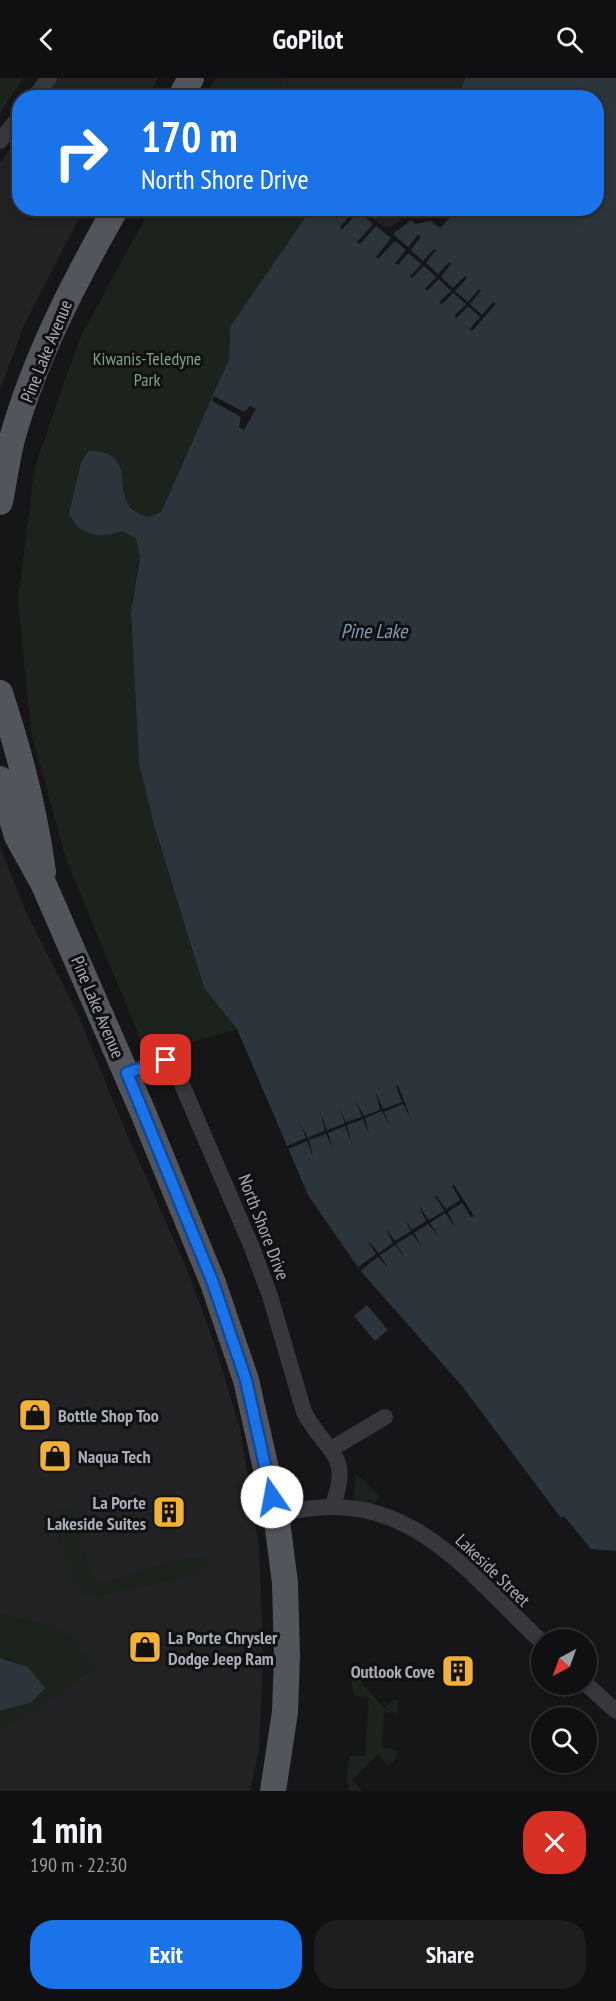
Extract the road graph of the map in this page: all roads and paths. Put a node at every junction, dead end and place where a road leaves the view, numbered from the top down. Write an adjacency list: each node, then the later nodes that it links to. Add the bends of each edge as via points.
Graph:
1 (12, 126): 2 (street)
2 (0, 141)
3 (112, 216): 4 (main road, Pine Lake Avenue, via 38,362 12,440)
4 (0, 502)
5 (0, 693): 7 (main road, Pine Lake Avenue, via 15,738 38,837)
6 (0, 779): 7 (main road, Pine Lake Avenue, via 17,836)
7 (44, 885): 8 (main road, Pine Lake Avenue)
8 (127, 1073): 10 (street, North Shore Drive, via 166,1060 177,1072 251,1245 304,1412); 12 (main road, Pine Lake Avenue, via 213,1283 238,1359)
9 (385, 1417): 10 (street)
10 (331, 1449): 11 (street, North Shore Drive, via 341,1470 341,1483)
11 (332, 1507): 12 (street, Lakeside Street); 13 (street, Lakeside Street, via 376,1513 423,1532 474,1574)
12 (276, 1513): 16 (main road, Pine Lake Avenue, via 285,1583 287,1656 285,1712)
13 (531, 1632)
14 (597, 1694): 15 (street)
15 (616, 1711)
16 (273, 1791)

